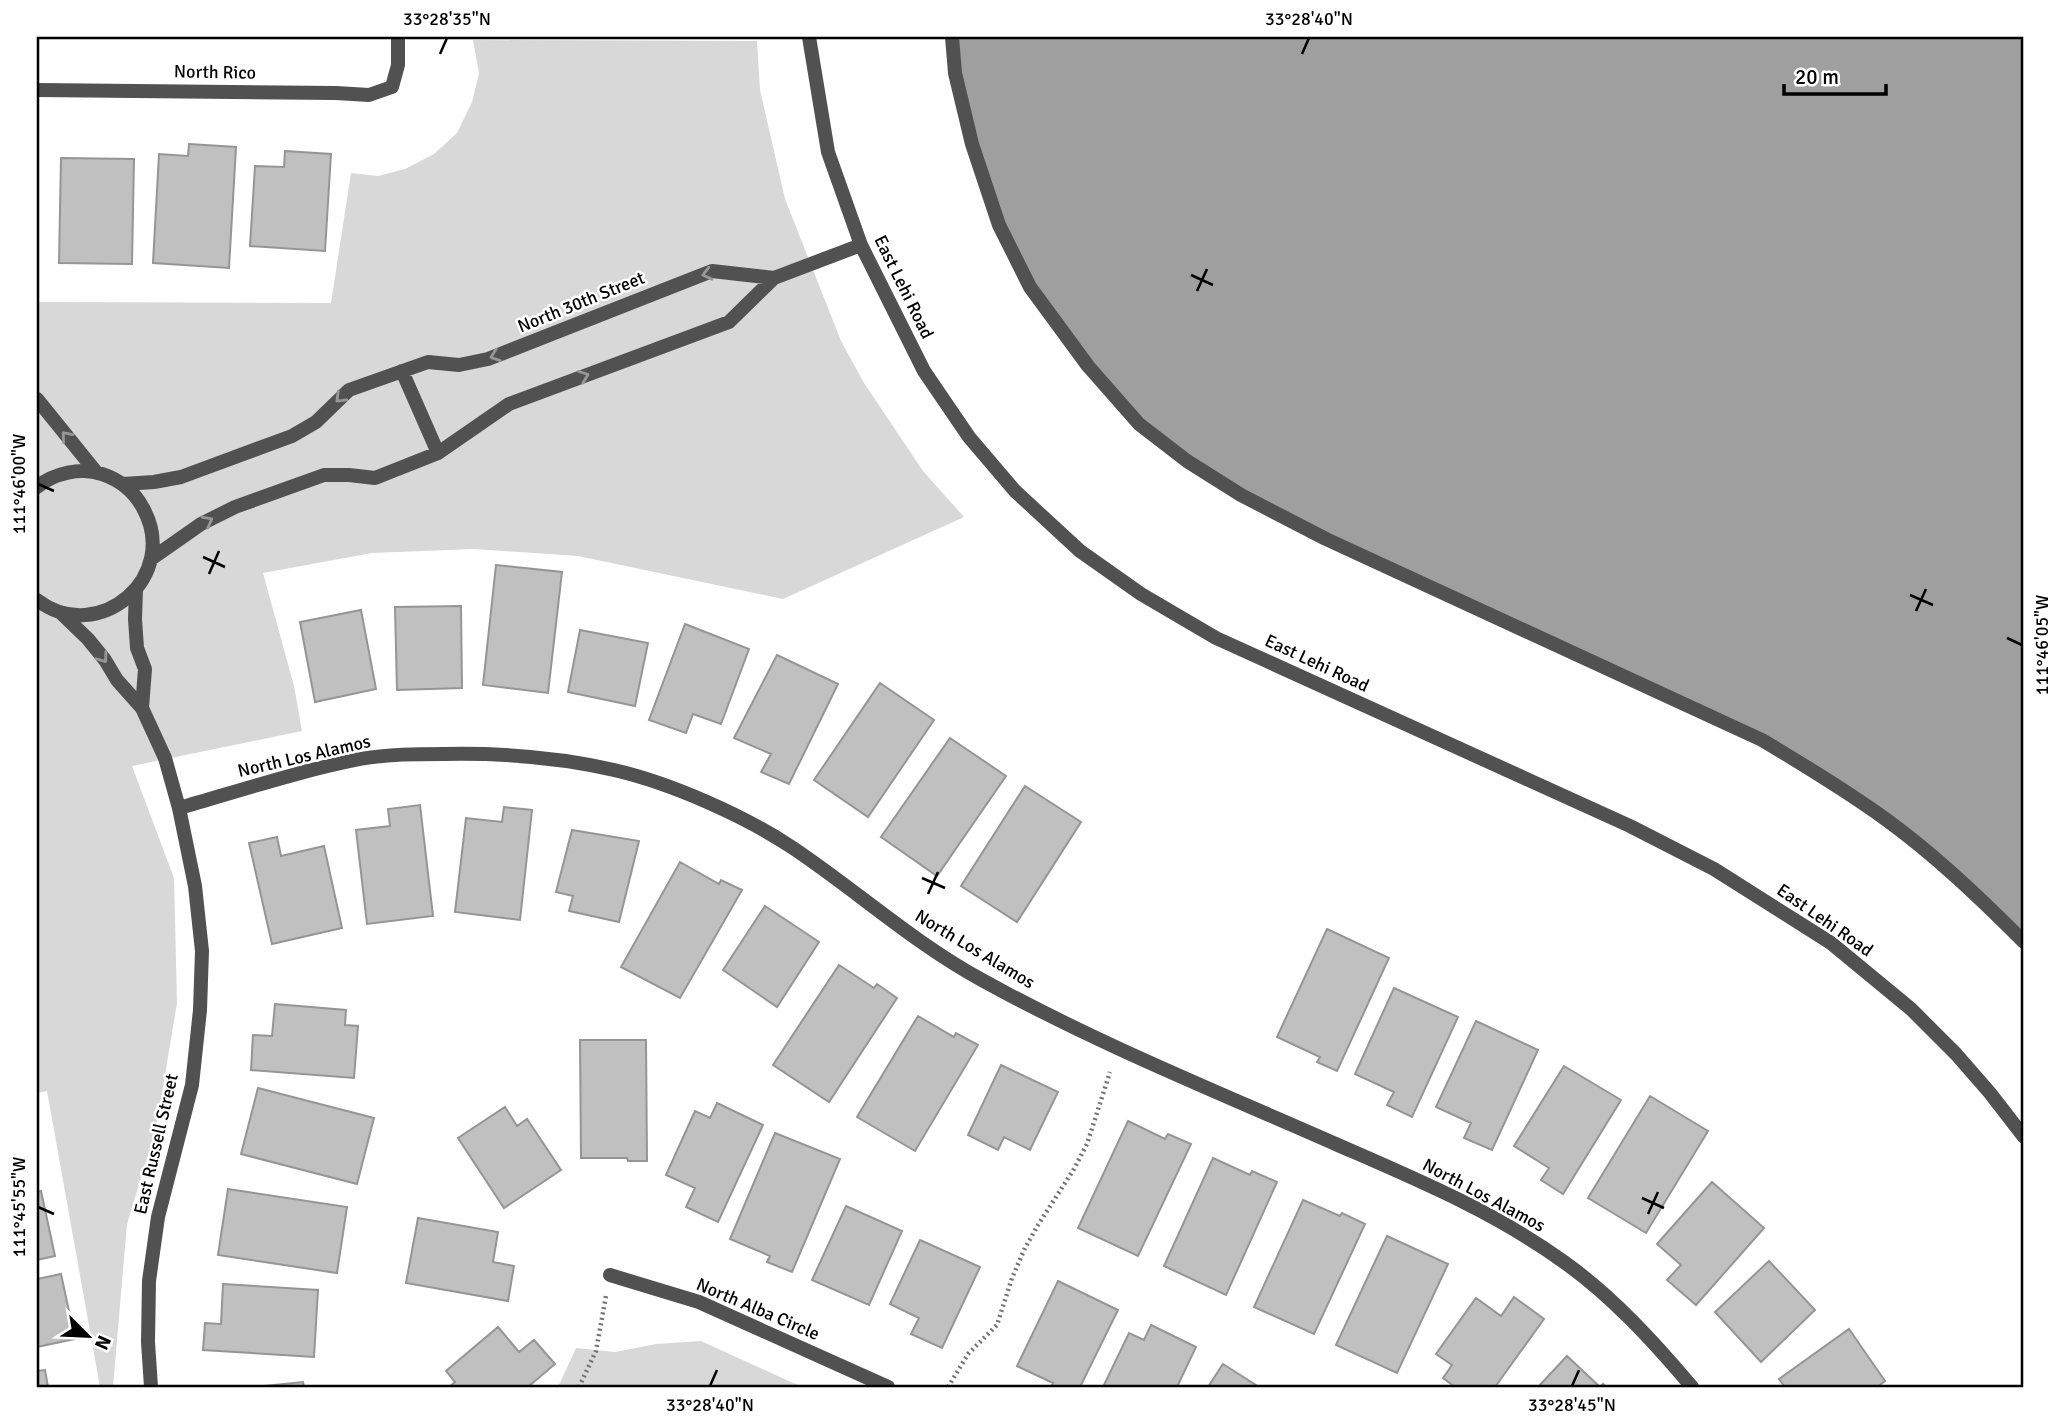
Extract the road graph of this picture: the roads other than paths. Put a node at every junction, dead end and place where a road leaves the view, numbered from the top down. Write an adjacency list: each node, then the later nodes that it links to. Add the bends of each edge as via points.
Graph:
1 (398, 37): 4 (street, North Rico, via 392,87 369,95)
2 (809, 37): 5 (street, East Lehi Road, via 828,152)
3 (952, 37): 19 (street, via 955,73 972,144 999,225 1030,288 1088,366 1139,424 1241,495 1326,539 1774,747 1886,820 1951,872)
4 (37, 90)
5 (861, 245): 6 (street, North 30th Street); 20 (street, East Lehi Road, via 924,371 969,437 1015,491 1080,551 1216,638 1630,826 1714,869 1831,943 1911,1009 1990,1093)
6 (775, 278): 7 (street, North 30th Street, one-way to 7, via 712,271 488,359 459,365 428,362); 9 (street, North 30th Street, one-way to 6, via 509,404 729,322)
7 (402, 371): 9 (street); 11 (street, North 30th Street, one-way to 11, via 349,390 316,422 292,436 181,477)
8 (37, 398): 10 (street, one-way to 8)
9 (438, 453): 13 (street, North 30th Street, one-way to 9, via 201,524 324,475 375,478)
10 (96, 472): 11 (street); 12 (street, via 57,475)
11 (123, 484): 13 (street, via 148,517)
12 (37, 487)
13 (151, 559): 14 (street)
14 (136, 589): 16 (street, via 102,612); 17 (street, East Russell Street, via 137,648 145,669)
15 (37, 600): 16 (street)
16 (60, 612): 17 (street, East Russell Street, one-way to 17, via 88,639)
17 (142, 708): 18 (street, East Russell Street, via 165,758)
18 (179, 808): 22 (street, East Russell Street, via 202,951 200,1010 192,1085 158,1217 149,1281); 24 (street, North Los Alamos, via 364,758 411,754 495,753 561,759 673,789 729,812 791,847 930,949 979,979 1118,1048 1449,1194 1517,1230 1567,1264 1626,1315)
19 (2024, 942)
20 (2024, 1137)
21 (610, 1275): 23 (street, North Alba Circle, via 699,1303)
22 (151, 1387)
23 (888, 1387)
24 (1692, 1387)

